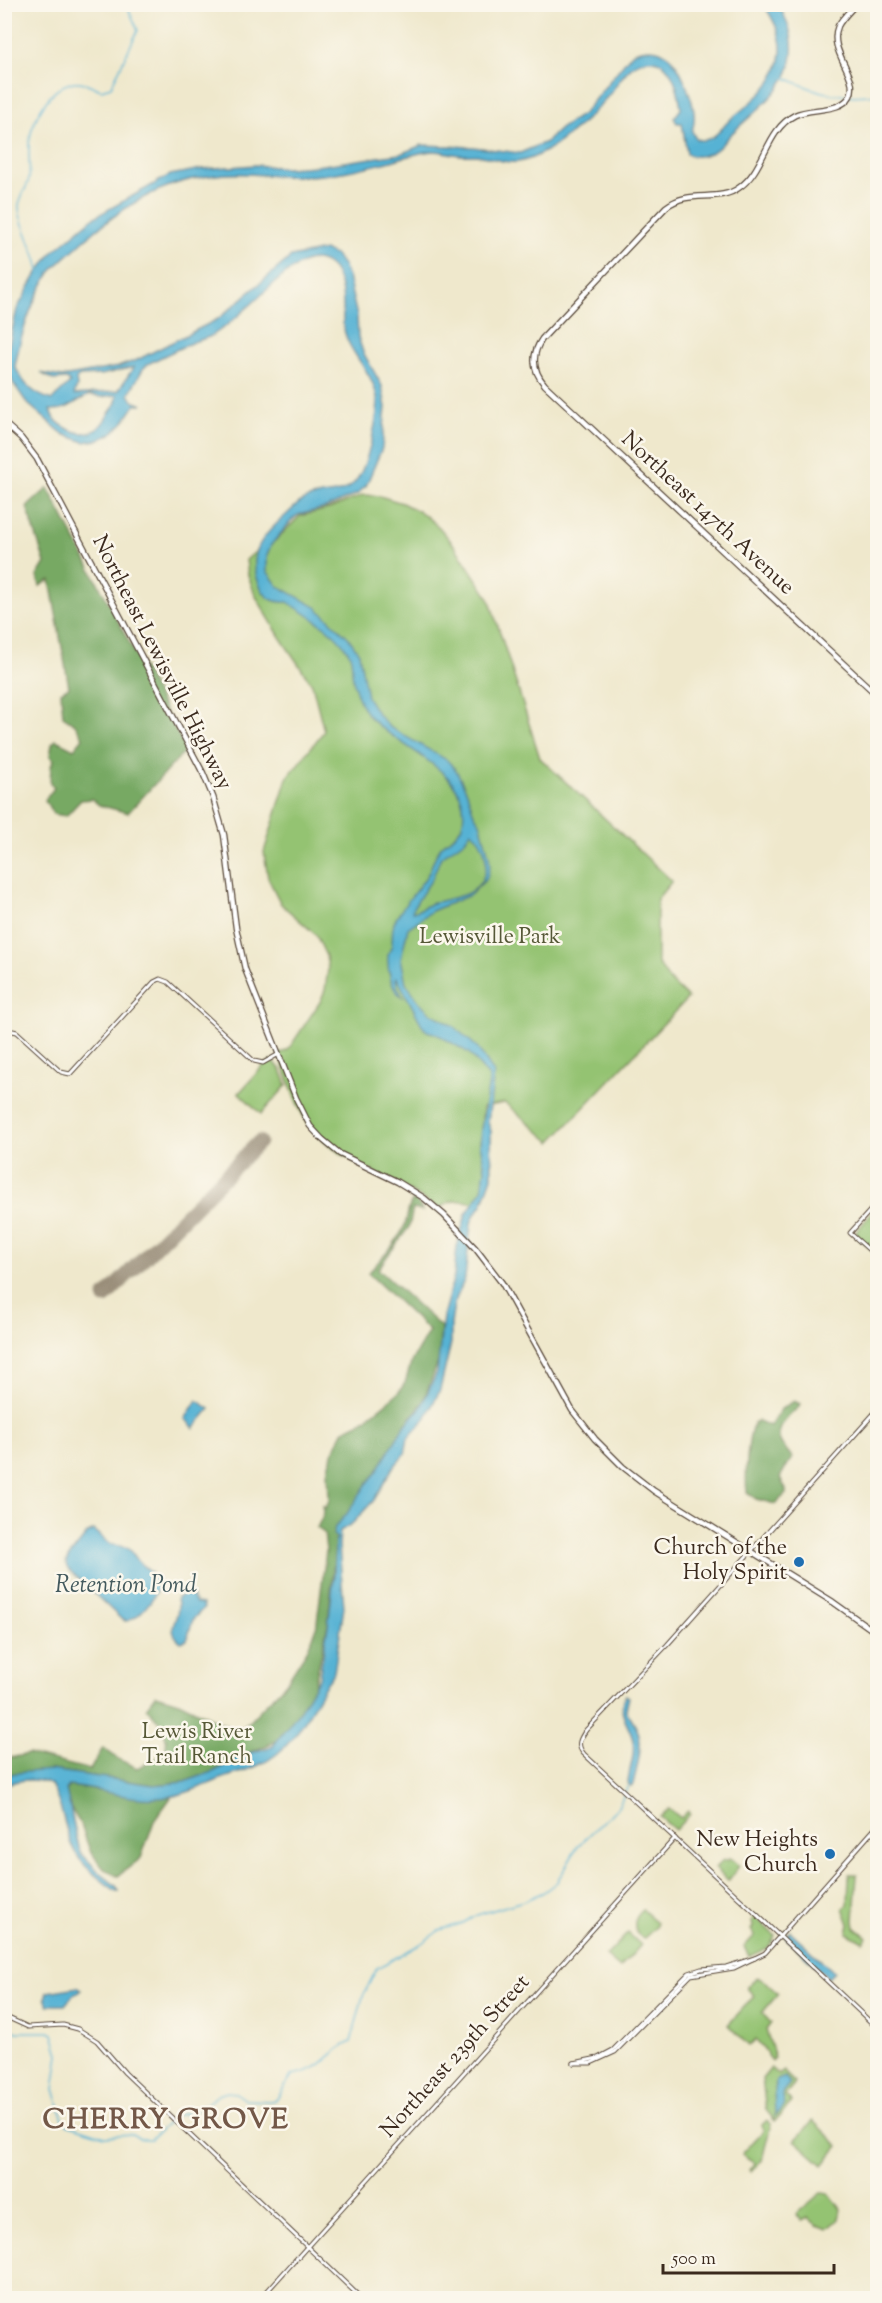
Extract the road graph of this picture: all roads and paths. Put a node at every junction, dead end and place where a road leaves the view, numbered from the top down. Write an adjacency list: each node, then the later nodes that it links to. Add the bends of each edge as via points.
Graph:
1 (856, 4): 3 (main road, Northeast 147th Avenue, via 839,24 836,34 836,46 852,88 846,102 802,112 786,120 739,188 727,194 682,197 668,204 537,346 534,365 545,385)
2 (4, 423): 5 (main road, Northeast Lewisville Highway, via 25,442 40,465 207,782 224,835 243,959)
3 (878, 696)
4 (4, 1034): 5 (street, via 19,1034 61,1072 73,1072 158,979 168,982 250,1058 261,1064)
5 (279, 1054): 9 (main road, Northeast Lewisville Highway, via 304,1117 322,1139 345,1157 414,1191 438,1209 476,1249 502,1283 566,1402 595,1439 648,1486)
6 (878, 1202): 7 (street, via 850,1233)
7 (878, 1258)
8 (878, 1409): 9 (street)
9 (752, 1550): 10 (main road, Northeast Lewisville Highway); 12 (street, via 580,1738 584,1754)
10 (878, 1634)
11 (878, 1825): 13 (street)
12 (675, 1838): 13 (street); 17 (street, Northeast 239th Street)
13 (781, 1937): 14 (street); 16 (street)
14 (757, 1958): 14 (street, via 689,1973 613,2050 574,2063 591,2063 615,2052 691,1974 727,1970)
15 (4, 2016): 17 (street, via 28,2027 73,2026 97,2041)
16 (878, 2029)
17 (308, 2247): 18 (street, Northeast 239th Street); 19 (street)
18 (261, 2298)
19 (361, 2298)

